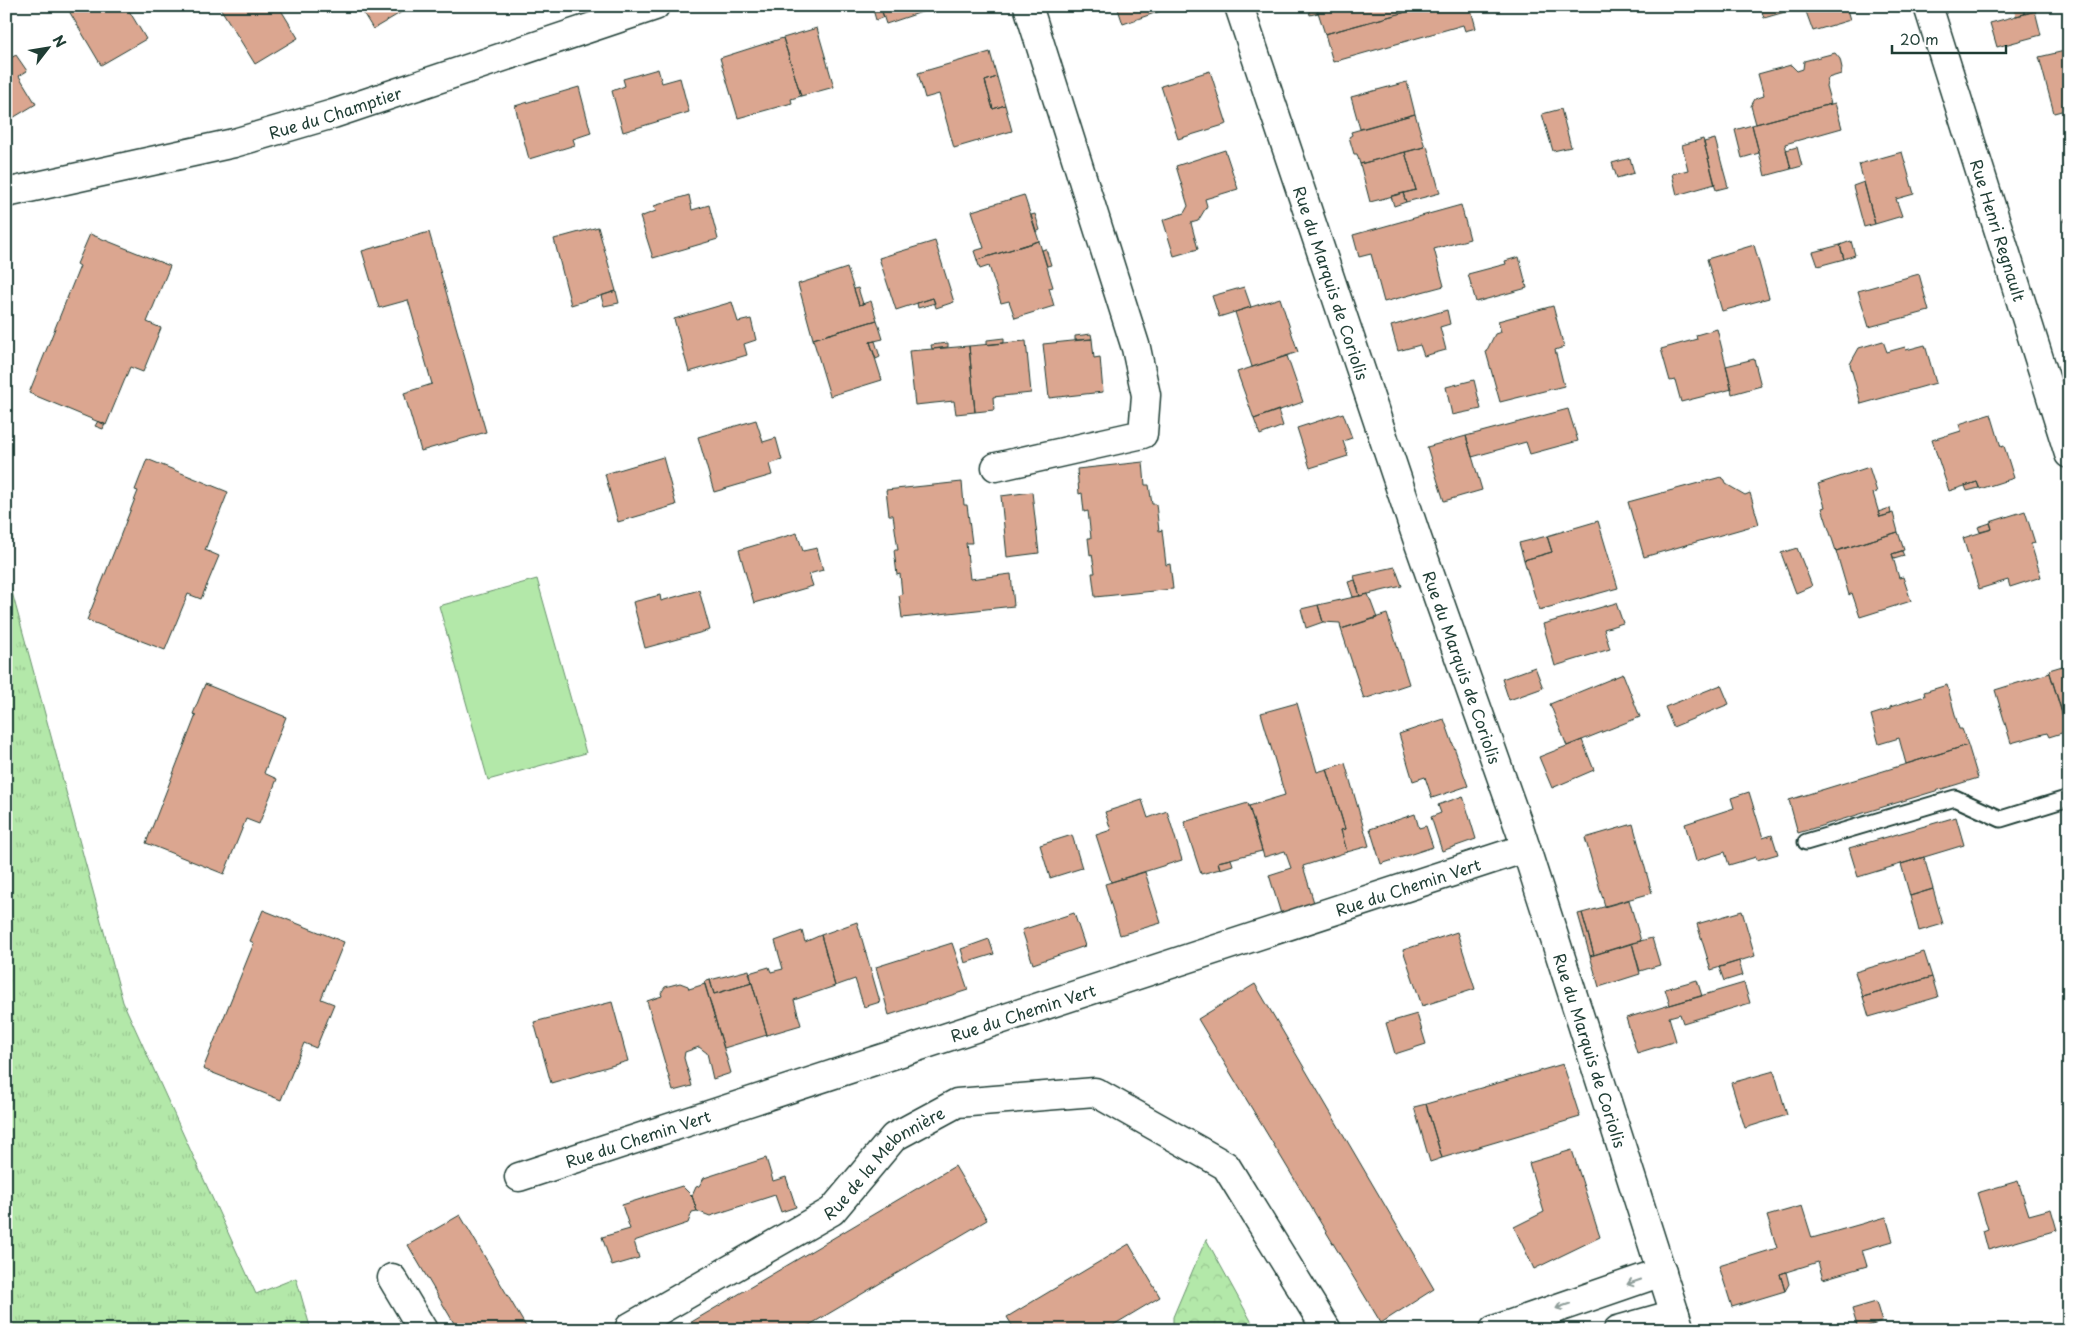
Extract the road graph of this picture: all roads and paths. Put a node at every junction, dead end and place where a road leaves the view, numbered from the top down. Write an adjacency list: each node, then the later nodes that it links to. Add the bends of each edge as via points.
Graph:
1 (655, 6): 5 (street, Rue du Champtier, via 324,117 234,143)
2 (1028, 6): 7 (street, via 1136,348 1146,396 1143,434)
3 (1239, 6): 10 (street, Rue du Marquis de Coriolis, via 1416,538)
4 (1928, 6): 6 (street, Rue Henri Regnault)
5 (6, 193)
6 (2069, 454)
7 (996, 467)
8 (2069, 798): 9 (lane, via 2001,819 1956,798)
9 (1806, 842)
10 (1526, 848): 11 (street, Rue du Chemin Vert); 12 (street, Rue du Marquis de Coriolis)
11 (519, 1177)
12 (1662, 1272): 14 (street, Rue du Marquis de Coriolis); 15 (street, one-way to 15)
13 (392, 1278): 16 (street)
14 (1677, 1322): 20 (street)
15 (1522, 1325): 19 (street)
16 (423, 1330)
17 (630, 1330): 18 (street, Rue de la Melonnière, via 630,1327 832,1211 894,1137 957,1102 1095,1092 1226,1166)
18 (1327, 1330)
19 (1494, 1330)
20 (1618, 1330)

